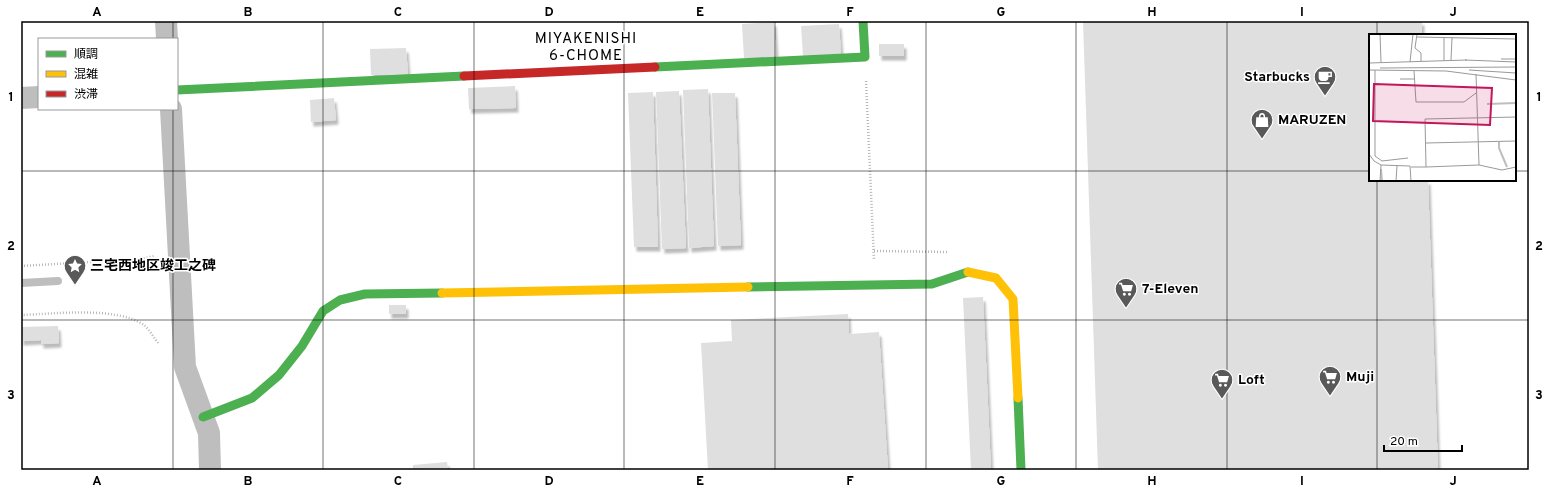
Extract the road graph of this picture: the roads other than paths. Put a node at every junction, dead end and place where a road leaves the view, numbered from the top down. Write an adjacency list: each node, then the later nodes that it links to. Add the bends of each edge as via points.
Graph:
1 (166, 21): 3 (street)
2 (863, 21): 4 (street, via 865,57)
3 (167, 38)
4 (178, 90)
5 (38, 97): 6 (street)
6 (21, 98)
7 (170, 110): 8 (street, via 185,366)
8 (203, 417): 9 (street, via 209,433); 10 (street, via 252,398 279,375 302,346 323,311 340,300 365,294 932,284 968,272 996,278 1013,299)
9 (210, 470)
10 (1022, 470)

